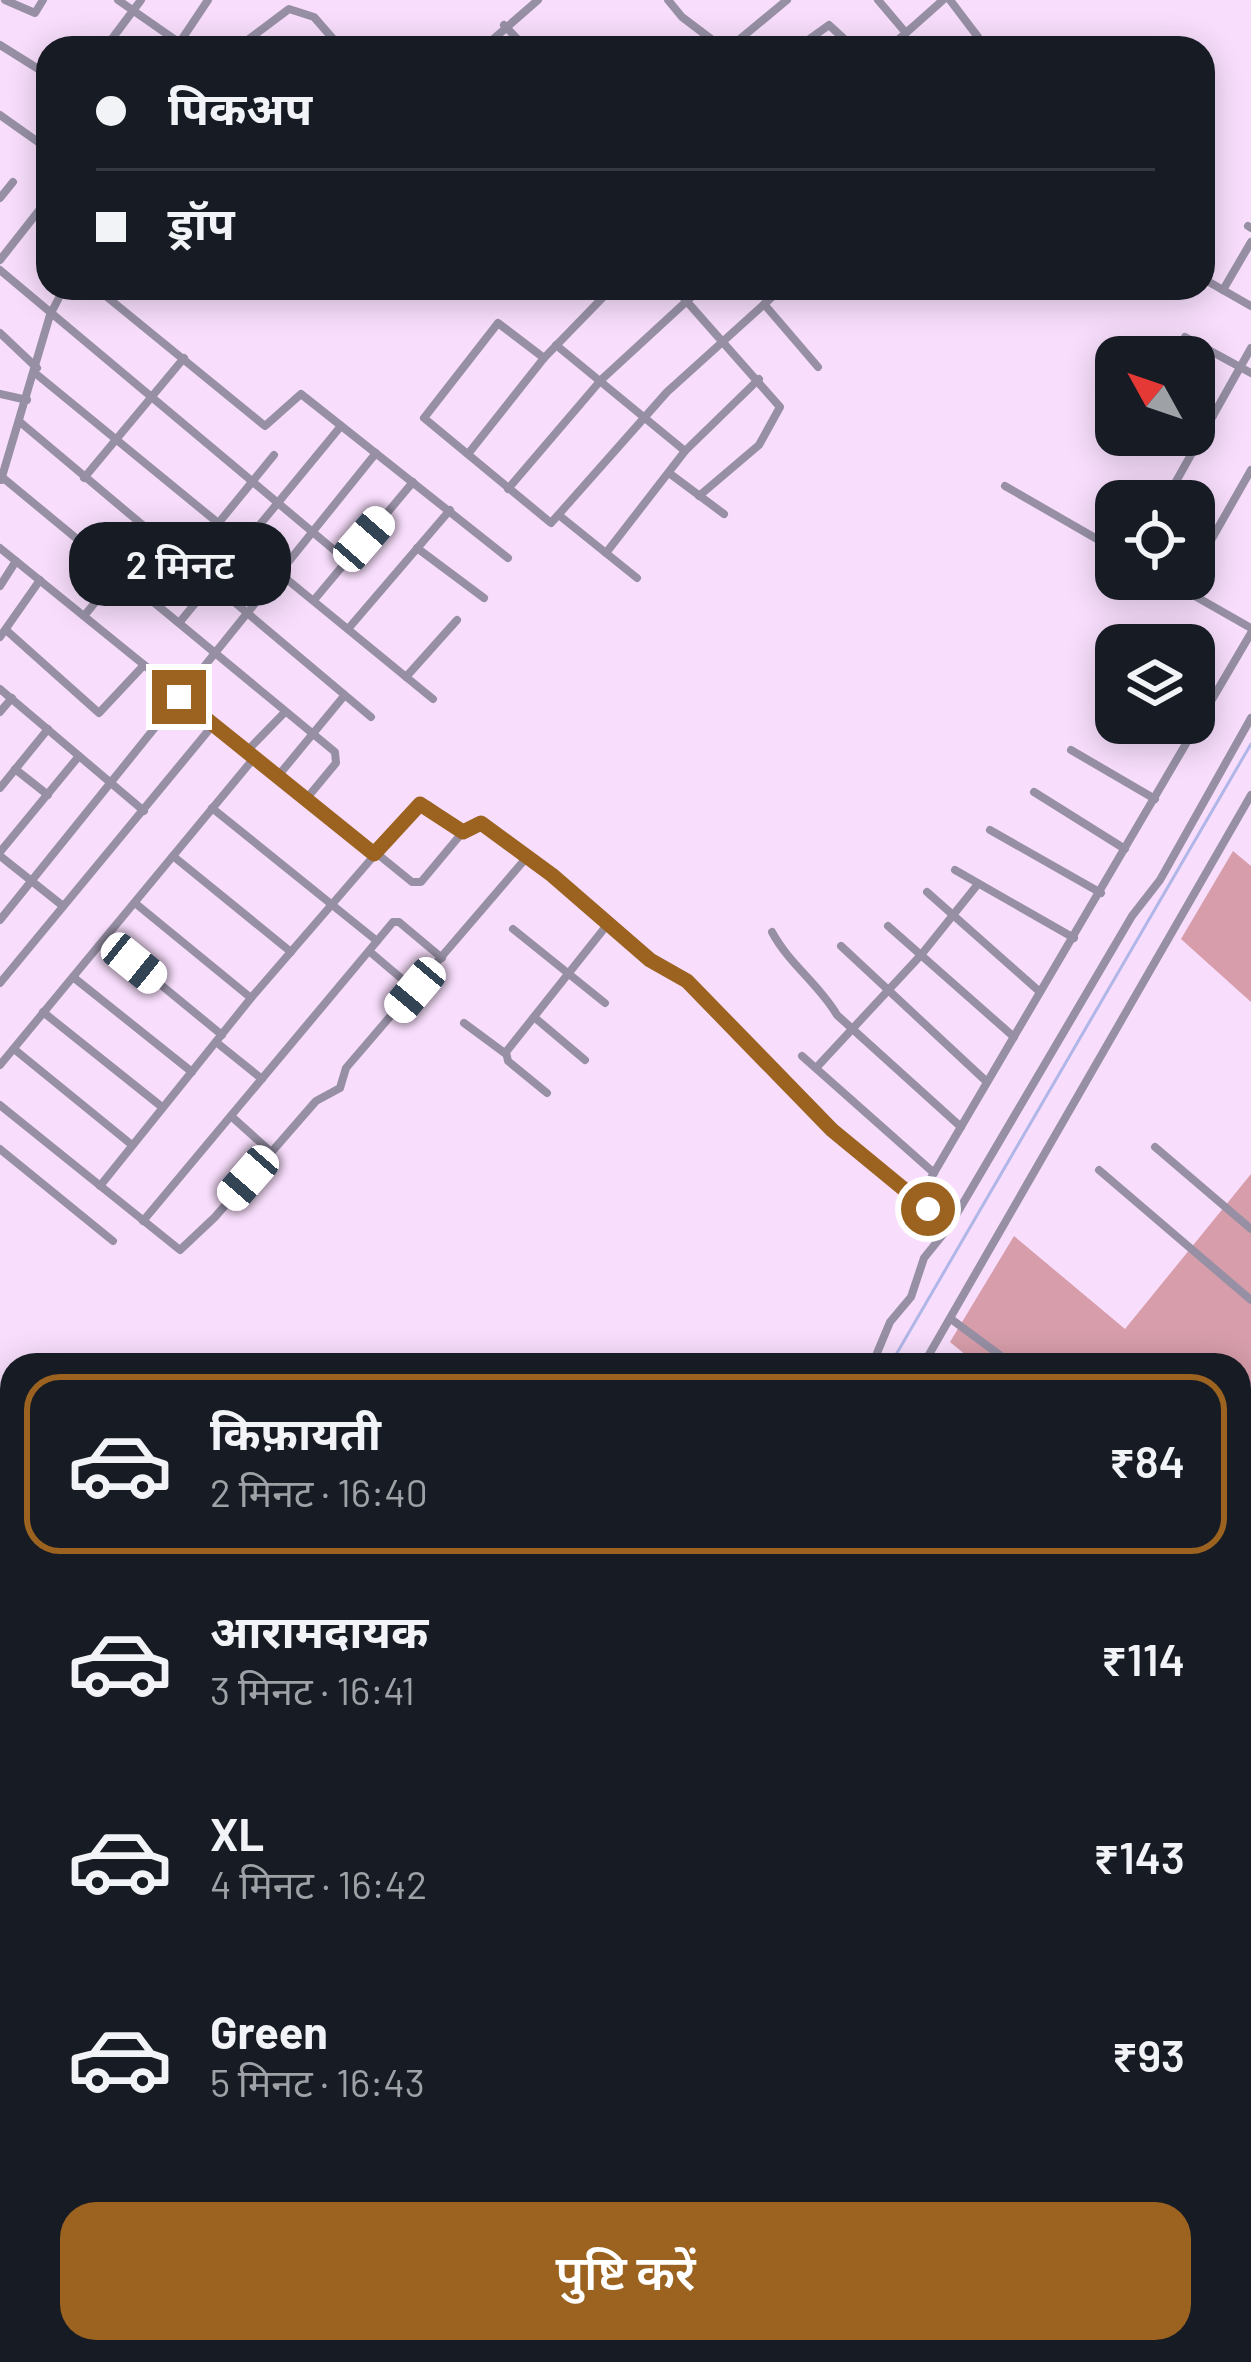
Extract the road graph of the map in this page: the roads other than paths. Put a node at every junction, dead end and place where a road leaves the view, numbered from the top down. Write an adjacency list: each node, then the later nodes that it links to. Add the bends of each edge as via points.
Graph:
1 (5, 0): 2 (street, via 35,13)
2 (43, 0)
3 (118, 0): 12 (street)
4 (140, 0): 12 (street)
5 (208, 0): 17 (street)
6 (538, 0): 11 (street)
7 (668, 0): 22 (street)
8 (787, 0): 23 (street)
9 (878, 0): 14 (street)
10 (946, 0): 14 (street); 27 (street, via 976,29)
11 (520, 4): 13 (street)
12 (134, 10): 15 (street); 16 (street)
13 (504, 25): 20 (street); 21 (street)
14 (906, 33): 26 (street)
15 (114, 36)
16 (168, 36)
17 (187, 36)
18 (256, 36): 19 (street, via 289,9 314,17)
19 (331, 36)
20 (494, 36)
21 (515, 36)
22 (709, 36)
23 (741, 36)
24 (812, 36): 25 (street, via 826,25)
25 (843, 36)
26 (903, 36)
27 (973, 36)
28 (0, 45): 29 (street)
29 (36, 68)
30 (4, 118): 31 (street); 32 (street)
31 (0, 133)
32 (36, 140)
33 (13, 182): 34 (street)
34 (0, 198)
35 (36, 214): 37 (street)
36 (1251, 242): 40 (street)
37 (0, 260)
38 (0, 270): 48 (street)
39 (1215, 285): 40 (street)
40 (1223, 290): 47 (street)
41 (58, 300): 48 (street)
42 (111, 300): 54 (street)
43 (598, 300): 51 (street)
44 (768, 300): 46 (street)
45 (686, 301): 50 (street); 61 (street)
46 (764, 304): 50 (street); 56 (street)
47 (1251, 306)
48 (50, 315): 58 (street); 63 (street)
49 (0, 332): 58 (street)
50 (723, 340): 60 (street); 66 (street)
51 (556, 345): 55 (street); 61 (street)
52 (1251, 348): 57 (street)
53 (1215, 354): 57 (street)
54 (184, 358): 63 (street); 68 (street, via 265,426 300,393)
55 (544, 358): 72 (street); 72 (street, via 496,325 424,418)
56 (818, 367)
57 (1240, 367): 59 (street); 65 (street)
58 (36, 370): 64 (street); 69 (street)
59 (1251, 373)
60 (760, 379): 70 (street); 82 (street, via 779,410 760,446)
61 (601, 380): 66 (street); 81 (street)
62 (0, 394): 64 (street)
63 (152, 398): 69 (street); 78 (street)
64 (27, 400): 67 (street)
65 (1215, 412)
66 (644, 416): 70 (street); 86 (street)
67 (20, 422): 76 (street); 77 (street)
68 (341, 426): 71 (street); 83 (street)
69 (117, 438): 76 (street); 87 (street)
70 (685, 451): 75 (street)
71 (376, 454): 79 (street); 88 (street)
72 (467, 454): 81 (street)
73 (274, 455): 78 (street)
74 (1251, 470): 90 (street)
75 (670, 473): 82 (street); 95 (street)
76 (84, 478): 89 (street)
77 (1, 480): 101 (street)
78 (252, 482): 83 (street); 87 (street)
79 (413, 482): 84 (street); 97 (street)
80 (1005, 486): 91 (street)
81 (508, 489): 86 (street, via 548,522)
82 (699, 496): 85 (street)
83 (277, 503): 88 (street); 92 (street)
84 (450, 510): 94 (street); 96 (street)
85 (724, 514)
86 (560, 516): 95 (street)
87 (220, 523): 92 (street); 99 (street)
88 (312, 532): 97 (street); 100 (street)
89 (152, 533): 99 (street); 101 (street)
90 (1215, 533)
91 (1095, 538)
92 (245, 544): 100 (street); 104 (street)
93 (0, 548): 98 (street)
94 (417, 548): 106 (street); 114 (street)
95 (606, 553): 102 (street)
96 (508, 558)
97 (346, 560): 108 (street)
98 (16, 561): 103 (street); 105 (street)
99 (188, 563): 104 (street); 109 (street)
100 (279, 572): 108 (street); 110 (street)
101 (118, 574): 109 (street); 111 (street)
102 (637, 578)
103 (40, 580): 111 (street); 116 (street)
104 (213, 584): 110 (street); 113 (street)
105 (0, 586)
106 (484, 598)
107 (1200, 600): 115 (street)
108 (314, 601): 114 (street)
109 (154, 602): 113 (street)
110 (246, 614): 117 (street); 121 (street)
111 (84, 616): 118 (street)
112 (457, 620): 119 (street)
113 (179, 623): 117 (street)
114 (348, 629): 119 (street)
115 (1251, 631): 143 (street)
116 (3, 633): 118 (street, via 99,713)
117 (214, 653): 122 (street); 126 (street)
118 (144, 665): 122 (street)
119 (406, 676): 124 (street)
120 (0, 689): 123 (street)
121 (344, 696): 127 (street); 131 (street)
122 (179, 697): 129 (street); 137 (street)
123 (12, 698): 125 (street); 130 (street)
124 (433, 699)
125 (0, 712)
126 (285, 712): 131 (street); 133 (street)
127 (371, 717)
128 (1251, 718): 212 (street)
129 (213, 725): 133 (street); 145 (street)
130 (48, 729): 134 (street); 135 (street)
131 (312, 735): 136 (street); 142 (street, via 338,759)
132 (1071, 749): 143 (street)
133 (250, 755): 136 (street); 144 (street)
134 (80, 756): 137 (street); 140 (street)
135 (15, 769): 138 (street); 140 (street)
136 (278, 776): 142 (street)
137 (111, 784): 145 (street); 154 (street)
138 (0, 788)
139 (1034, 792): 148 (street)
140 (48, 795): 149 (street)
141 (1251, 795): 216 (street)
142 (307, 798): 150 (street)
143 (1155, 799): 148 (street)
144 (212, 808): 151 (street); 159 (street)
145 (145, 811): 160 (street)
146 (990, 830): 157 (street)
147 (463, 832): 150 (street, via 420,804); 150 (street, via 419,883); 152 (street, via 481,823)
148 (1125, 849): 157 (street)
149 (0, 854): 154 (street)
150 (374, 854): 159 (street)
151 (173, 856): 158 (street); 172 (street)
152 (527, 857): 163 (street); 174 (street)
153 (956, 870): 155 (street)
154 (32, 881): 160 (street); 162 (street)
155 (977, 884): 161 (street); 167 (street)
156 (927, 892): 161 (street)
157 (1101, 893): 167 (street)
158 (135, 903): 168 (street); 181 (street)
159 (331, 905): 169 (street); 172 (street)
160 (63, 906): 177 (street)
161 (953, 915): 173 (street); 180 (street)
162 (0, 920)
163 (607, 925): 175 (street); 212 (street, via 687,981 832,1130)
164 (888, 926): 173 (street)
165 (513, 929): 175 (street)
166 (772, 932): 186 (street)
167 (1074, 938): 180 (street)
168 (105, 939): 176 (street); 188 (street)
169 (376, 941): 171 (street); 174 (street, via 398,921)
170 (841, 946): 179 (street)
171 (369, 951): 178 (street); 196 (street)
172 (292, 952): 181 (street)
173 (921, 955): 179 (street); 187 (street)
174 (442, 958): 178 (street)
175 (568, 973): 182 (street); 184 (street)
176 (73, 977): 183 (street); 195 (street)
177 (0, 983)
178 (415, 990): 206 (street, via 346,1068 338,1091 316,1101)
179 (889, 991): 186 (street); 197 (street)
180 (1040, 992): 187 (street)
181 (251, 998): 188 (street)
182 (605, 1003)
183 (44, 1012): 189 (street); 200 (street)
184 (534, 1016): 190 (street); 192 (street)
185 (464, 1023): 190 (street)
186 (853, 1029): 194 (street); 202 (street)
187 (1014, 1037): 197 (street)
188 (219, 1039): 195 (street); 196 (street)
189 (14, 1048): 193 (street); 203 (street)
190 (506, 1054): 198 (street)
191 (802, 1056): 194 (street)
192 (586, 1060)
193 (0, 1065)
194 (816, 1068): 208 (street)
195 (192, 1072): 200 (street)
196 (262, 1078): 201 (street)
197 (987, 1082): 202 (street)
198 (547, 1093)
199 (0, 1105): 210 (street)
200 (162, 1107): 203 (street)
201 (231, 1116): 206 (street); 211 (street)
202 (961, 1127): 208 (street)
203 (132, 1145): 210 (street)
204 (1154, 1147): 213 (street)
205 (0, 1149): 214 (street)
206 (271, 1152): 211 (street, via 180,1250)
207 (1099, 1170): 215 (street)
208 (934, 1173): 209 (street)
209 (928, 1184)
210 (100, 1186): 211 (street)
211 (143, 1221)
212 (950, 1227): 217 (street, via 924,1258)
213 (1251, 1229)
214 (112, 1241)
215 (1251, 1300)
216 (952, 1319): 218 (street); 219 (street)
217 (877, 1353)
218 (931, 1353)
219 (997, 1353)

